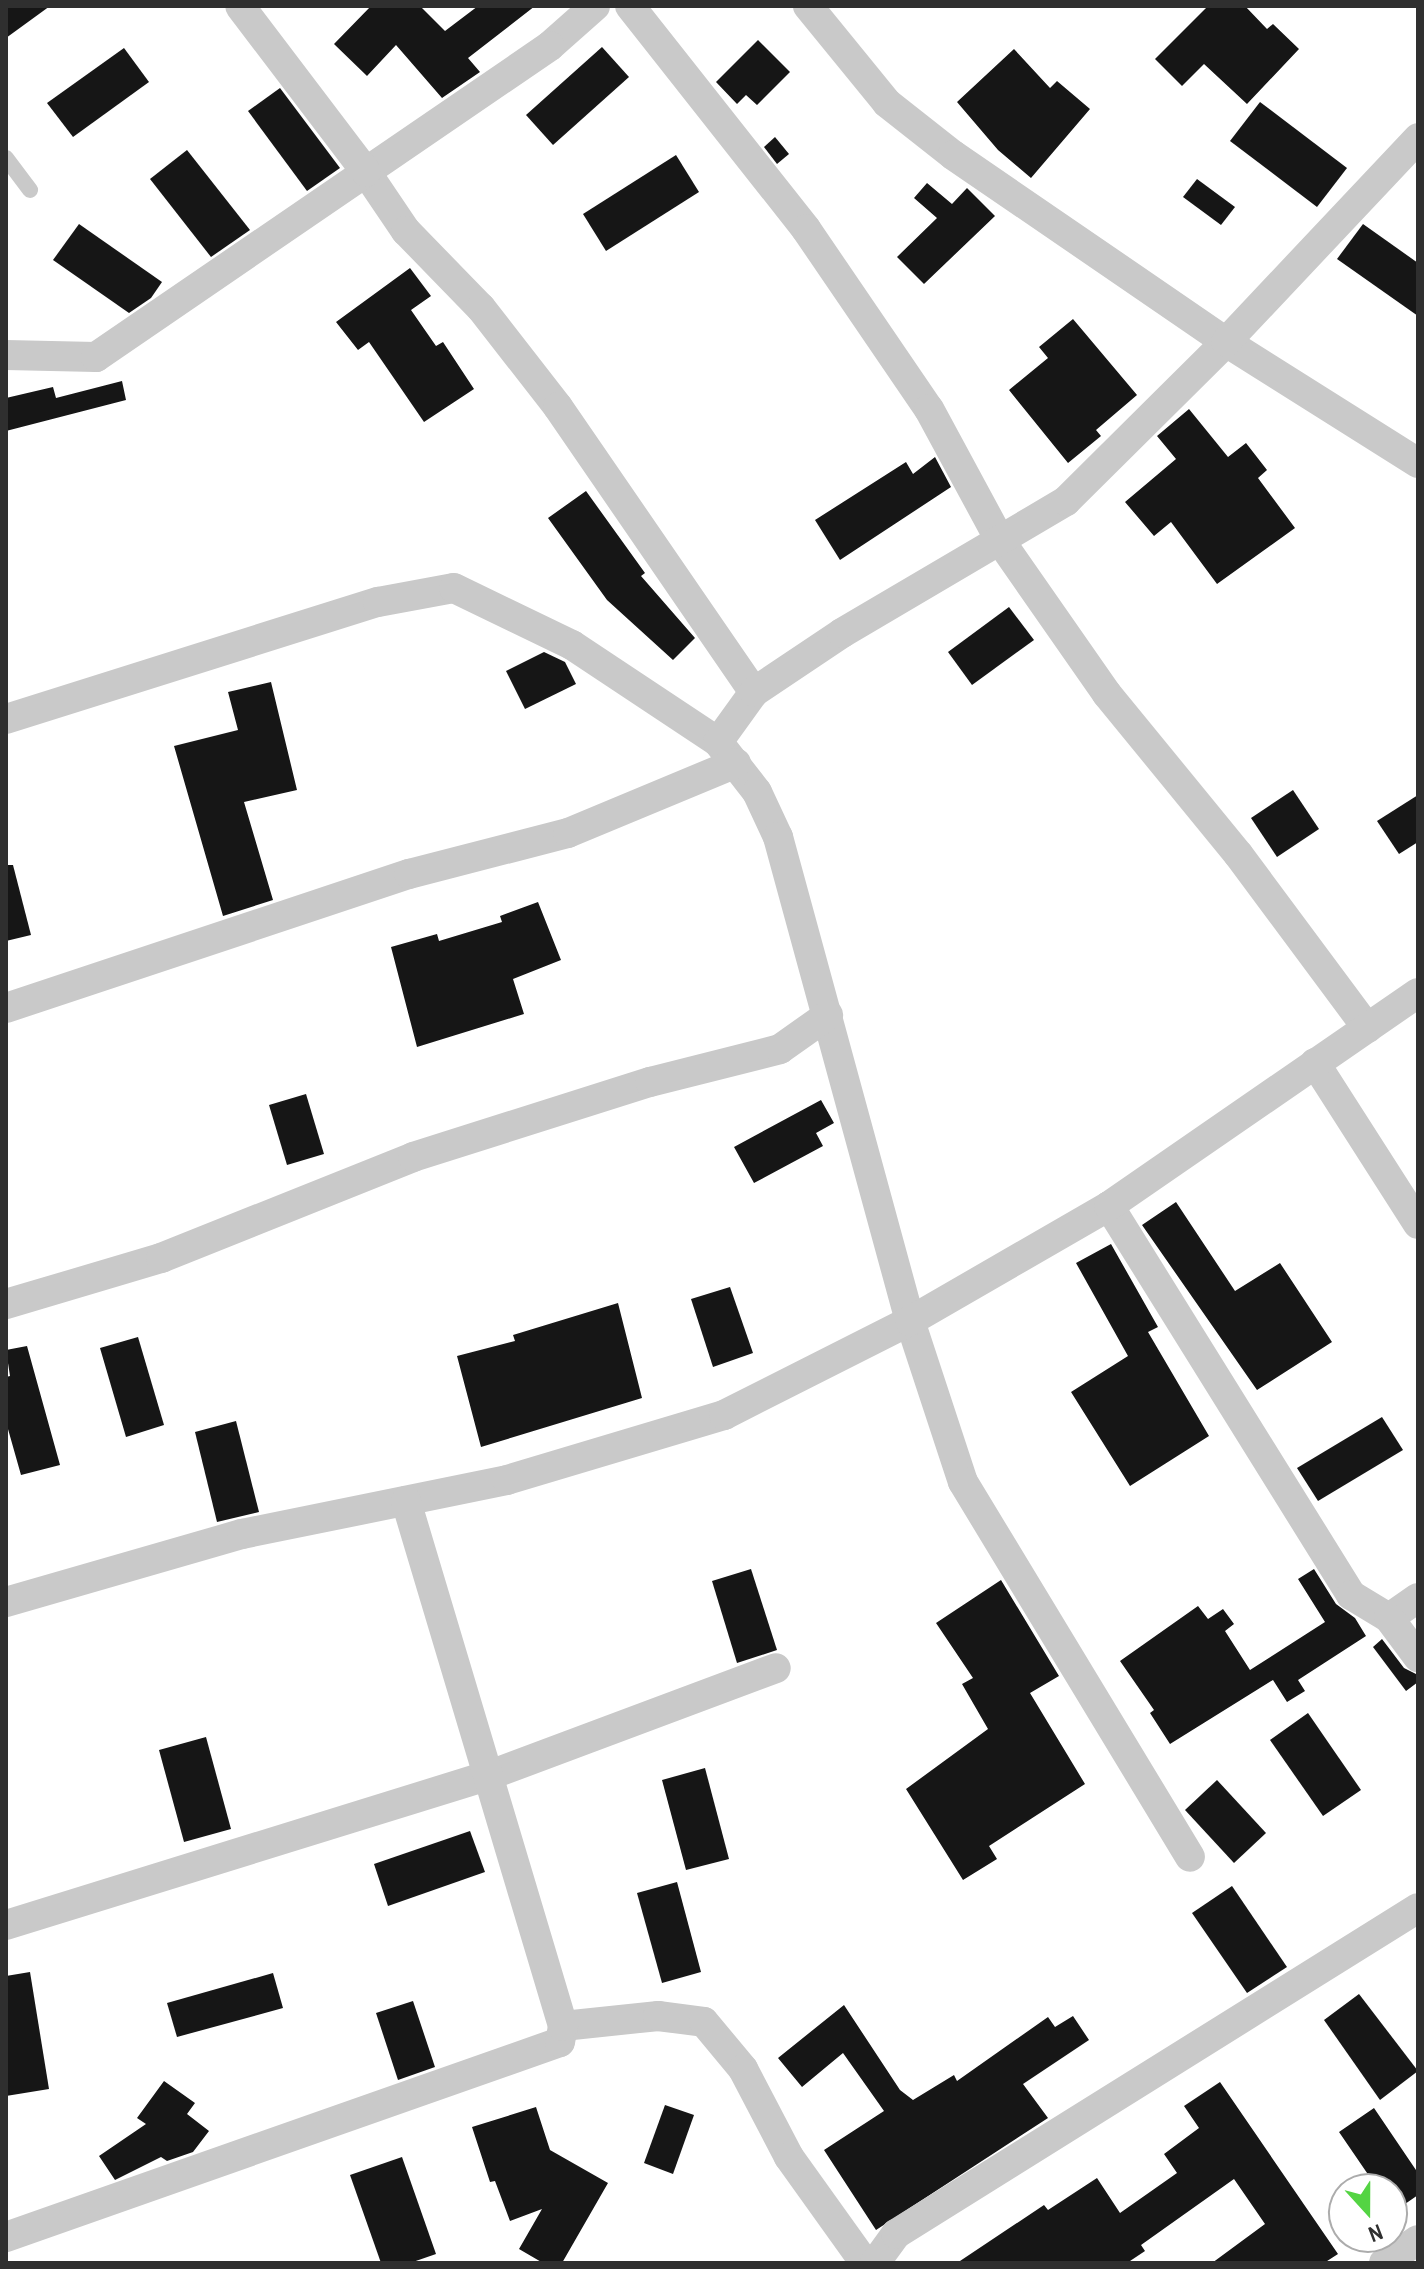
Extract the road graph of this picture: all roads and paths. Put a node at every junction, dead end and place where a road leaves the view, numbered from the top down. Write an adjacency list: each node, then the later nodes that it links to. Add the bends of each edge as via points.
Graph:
1 (240, 6): 7 (street)
2 (595, 6): 7 (street, via 550,46)
3 (630, 6): 12 (street, via 806,229 929,409)
4 (808, 6): 9 (street, via 887,103 953,155)
5 (1418, 138): 9 (street)
6 (6, 158): 8 (lane)
7 (366, 172): 10 (street, via 96,357); 13 (street, via 406,231 481,308 558,407)
8 (30, 190)
9 (1226, 342): 11 (street); 12 (street, via 1066,501)
10 (6, 355)
11 (1418, 463)
12 (1001, 542): 13 (street, via 842,633); 19 (street, via 1107,694 1238,854)
13 (754, 692): 15 (street)
14 (6, 719): 15 (street, via 378,602 454,588 572,645)
15 (727, 753): 17 (street, via 568,833 394,879); 18 (street, via 778,837)
16 (1418, 993): 19 (street)
17 (6, 1008)
18 (828, 1015): 23 (street, via 780,1049 650,1082 413,1157 161,1258); 24 (street)
19 (1367, 1028): 20 (street)
20 (1315, 1063): 21 (street); 22 (street)
21 (1109, 1206): 24 (street); 28 (street, via 1351,1595)
22 (1418, 1224)
23 (6, 1304)
24 (910, 1321): 25 (street, via 724,1415 507,1480); 32 (street, via 963,1482)
25 (406, 1501): 27 (street, via 242,1534); 31 (street)
26 (1418, 1598): 28 (street)
27 (6, 1602)
28 (1389, 1618): 29 (street)
29 (1418, 1657)
30 (776, 1668): 31 (street)
31 (490, 1775): 34 (street); 35 (street)
32 (1190, 1857)
33 (1418, 1908): 39 (street, via 896,2234)
34 (6, 1925)
35 (563, 2026): 36 (street, via 560,2042); 38 (street, via 658,2016 704,2022 743,2069 789,2157)
36 (6, 2237)
37 (1418, 2240): 40 (street)
38 (865, 2263)
39 (875, 2263)
40 (1384, 2263)

